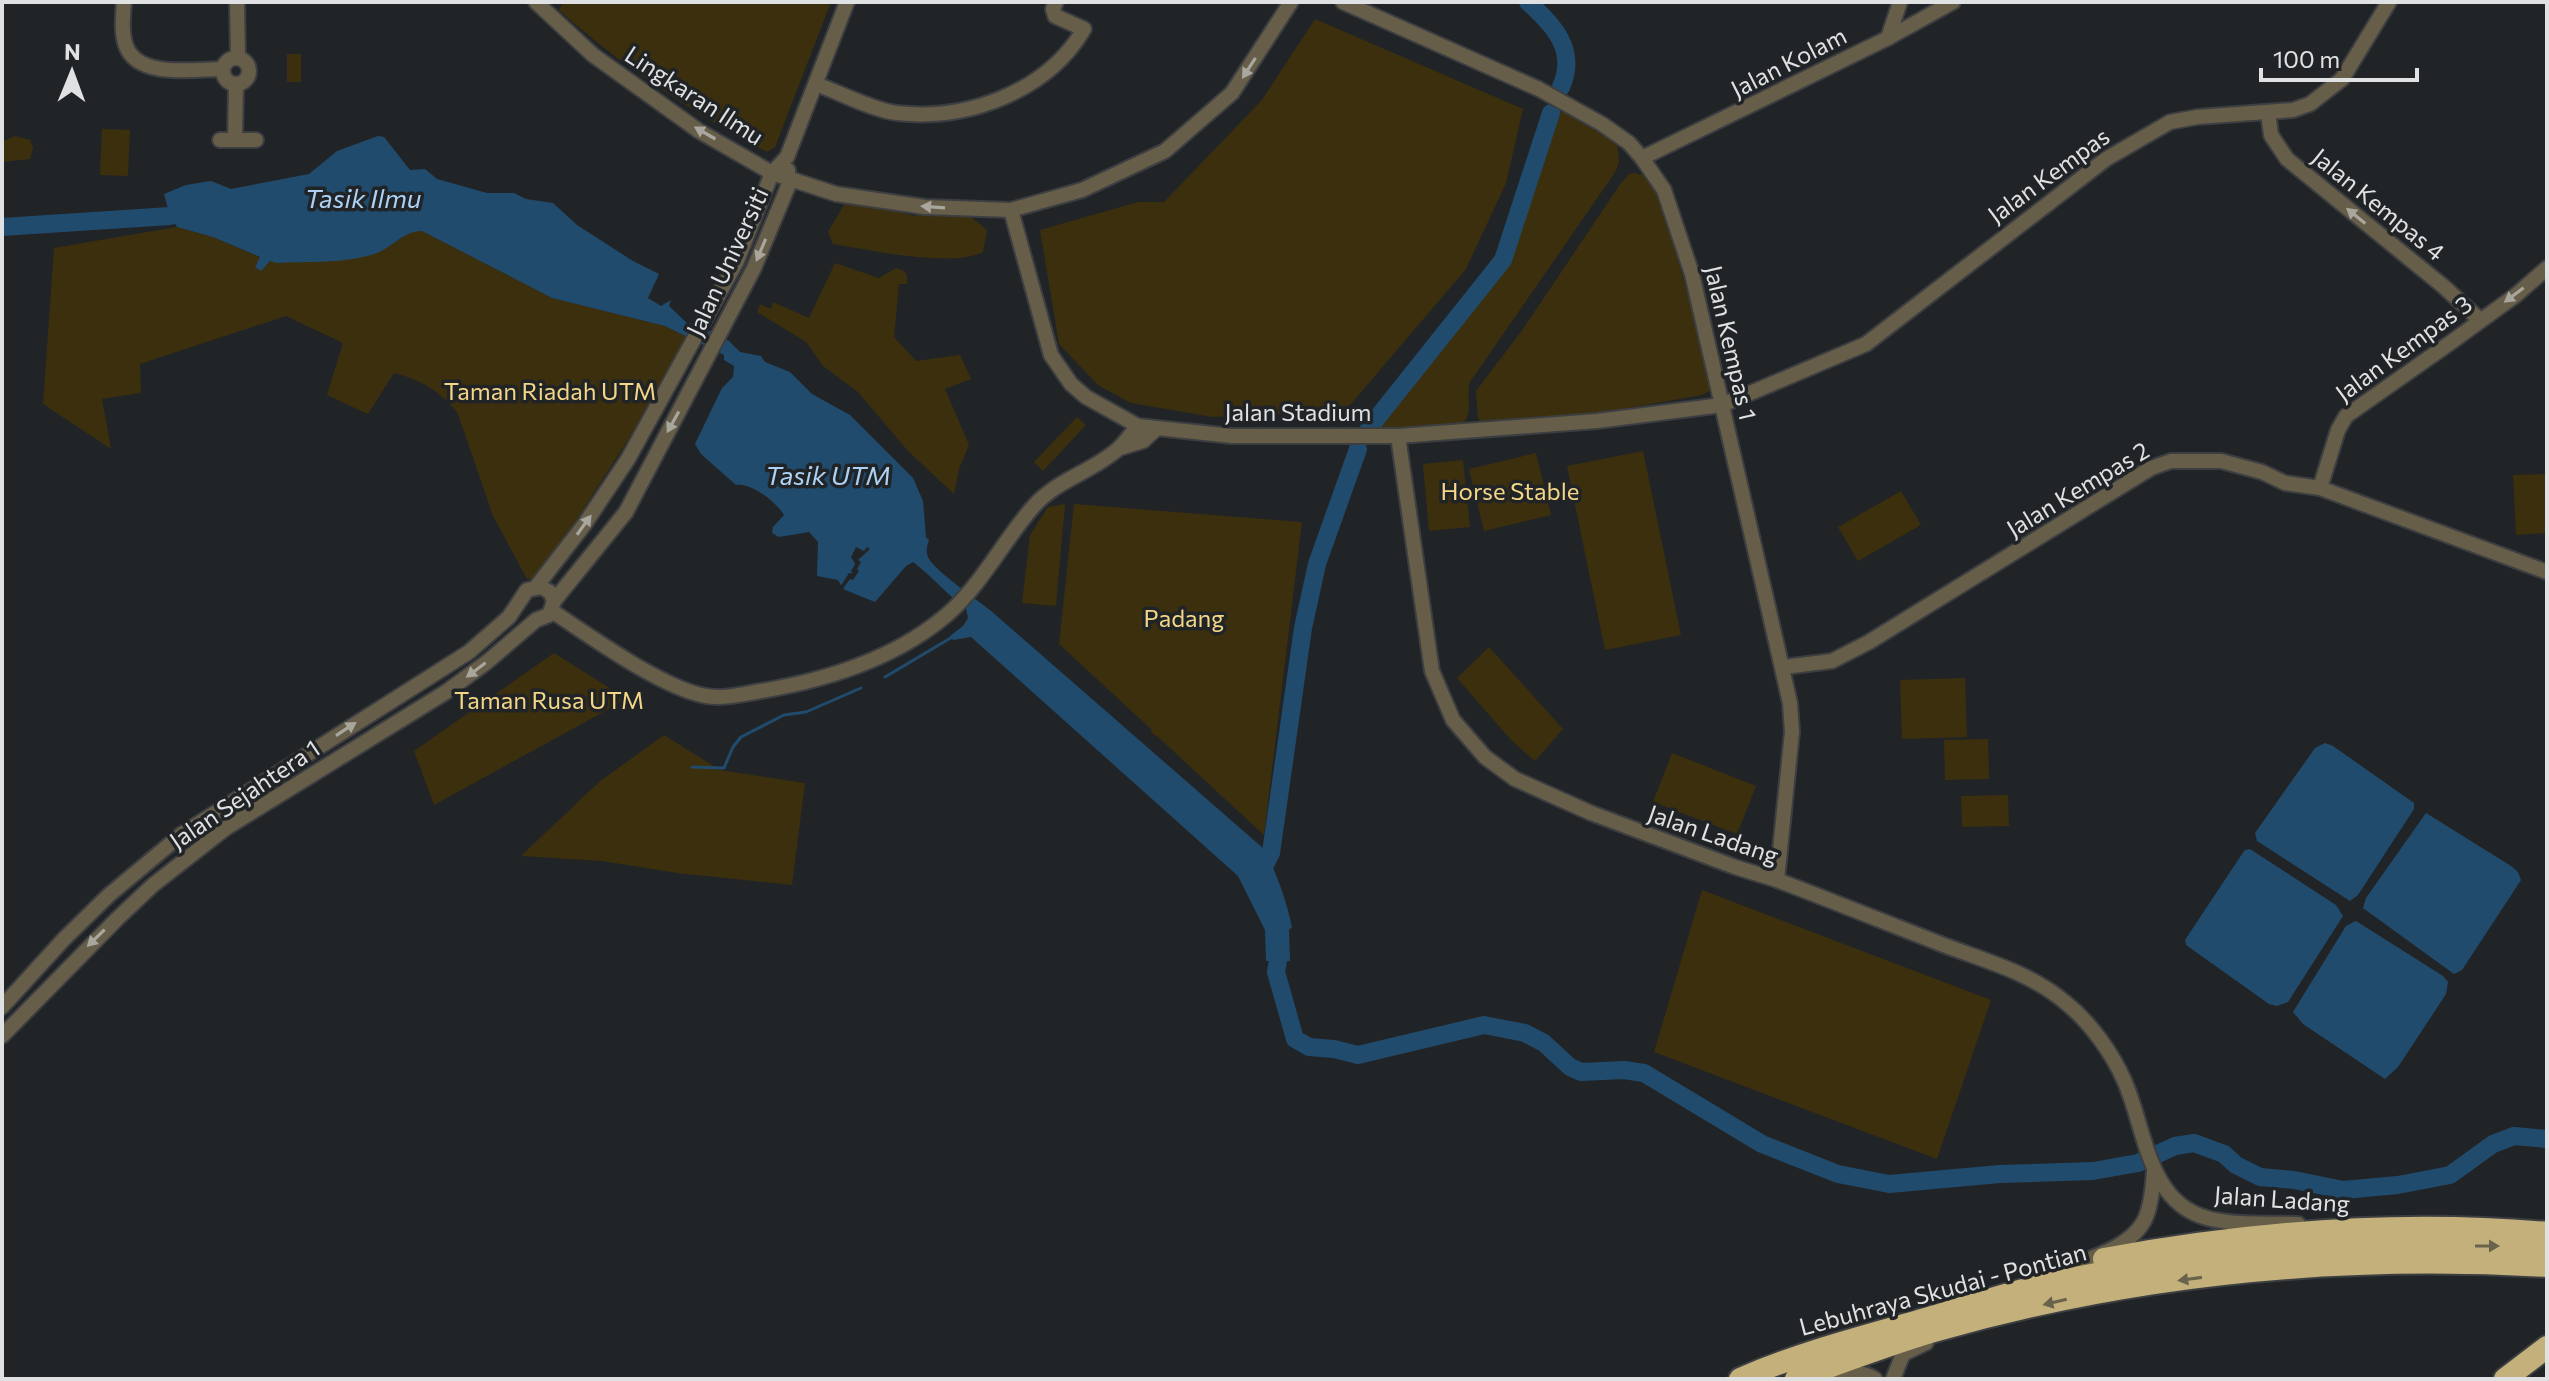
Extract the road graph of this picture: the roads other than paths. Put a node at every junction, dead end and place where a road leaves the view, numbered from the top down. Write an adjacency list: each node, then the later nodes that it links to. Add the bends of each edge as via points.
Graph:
1 (124, 2): 13 (street, via 125,45 144,65)
2 (237, 2): 12 (street)
3 (536, 2): 20 (street, Lingkaran Ilmu, one-way to 3, via 699,131 604,63)
4 (847, 2): 15 (street)
5 (1056, 2): 15 (street, via 1055,16 1084,29 1077,43 1040,78 997,100 950,114 894,113)
6 (1291, 2): 22 (street, Lingkaran Ilmu, one-way to 22, via 1232,93 1165,151 1082,190)
7 (1343, 2): 19 (street, Jalan Kempas 1, via 1546,93 1602,124)
8 (1900, 2): 11 (street)
9 (1953, 2): 11 (street, Jalan Kolam)
10 (2389, 2): 16 (street, Jalan Kempas, via 2332,89 2310,104)
11 (1888, 38): 19 (street, Jalan Kolam)
12 (238, 58): 13 (street); 14 (street, via 249,72)
13 (223, 69): 14 (street)
14 (236, 84): 17 (street, via 228,140)
15 (816, 84): 18 (street)
16 (2268, 112): 24 (street, Jalan Kempas 4, one-way to 16, via 2287,159 2271,135); 25 (street, Jalan Kempas, via 2170,122 2106,159 1866,344)
17 (256, 140)
18 (787, 157): 20 (street, Jalan Universiti); 21 (street, Jalan Universiti)
19 (1642, 158): 25 (street, Jalan Kempas 1, via 1664,190 1692,274)
20 (772, 173): 21 (street, Lingkaran Ilmu); 32 (street, Jalan Universiti, one-way to 20, via 605,495 692,345 737,261)
21 (789, 178): 22 (street, Lingkaran Ilmu, one-way to 21, via 896,203 836,194); 34 (street, Jalan Universiti, one-way to 34, via 754,268 626,512)
22 (1011, 210): 26 (street, Jalan Stadium, via 1051,355 1086,397)
23 (2547, 268): 24 (street, Jalan Kempas 3, one-way to 24)
24 (2480, 320): 30 (street, Jalan Kempas 3, via 2346,416)
25 (1722, 405): 28 (street, Jalan Stadium, via 1597,421); 36 (street, Jalan Kempas 1)
26 (1138, 426): 27 (street, Jalan Stadium); 29 (street)
27 (1156, 429): 28 (street, Jalan Stadium, via 1232,436); 29 (street, via 1143,441)
28 (1398, 436): 41 (street, Jalan Ladang, via 1432,671 1453,720 1469,739 1515,779 1565,802)
29 (1120, 448): 34 (street, via 1055,486 1033,506 947,614 900,646 823,678 727,697 707,696 671,685)
30 (2320, 488): 31 (street, Jalan Kempas 2); 36 (street, Jalan Kempas 2, via 2285,483 2221,461 2171,461 2151,468 1869,642 1832,661)
31 (2547, 572)
32 (536, 587): 33 (street); 34 (street, via 546,589)
33 (521, 600): 35 (street, via 526,615); 37 (street, one-way to 33, via 469,652)
34 (553, 606): 35 (street, via 545,618)
35 (536, 620): 38 (street, Jalan Sejahtera 1, one-way to 38, via 446,692)
36 (1784, 667): 41 (street, Jalan Kempas 1, via 1792,732)
37 (270, 779): 38 (street); 39 (street)
38 (280, 797): 40 (street, Jalan Sejahtera 1)
39 (219, 811): 40 (street); 42 (street, via 131,875)
40 (226, 828): 43 (street, Jalan Sejahtera 1, one-way to 43, via 153,885)
41 (1777, 880): 44 (street, Jalan Ladang, via 2045,986 2088,1024 2119,1070)
42 (2, 1007)
43 (2, 1036)
44 (2153, 1166): 45 (street, Jalan Ladang, via 2180,1206 2208,1218); 49 (street, Jalan Ladang, via 2150,1206 2138,1231)
45 (2379, 1228): 46 (highway); 49 (highway, via 2189,1243)
46 (2547, 1233)
47 (2547, 1247): 52 (highway, Lebuhraya Skudai - Pontian, one-way to 47, via 2034,1287 2192,1260 2365,1246)
48 (2547, 1266): 50 (highway, Lebuhraya Skudai - Pontian, one-way to 50, via 2312,1264 2136,1287)
49 (2060, 1270): 52 (highway, via 1877,1322)
50 (2009, 1313): 54 (highway, Lebuhraya Skudai - Pontian, via 1892,1344); 57 (street, via 1903,1354)
51 (2547, 1347): 58 (highway)
52 (1806, 1353): 53 (highway, Lebuhraya Skudai - Pontian)
53 (1740, 1379)
54 (1796, 1379)
55 (1820, 1379): 56 (street, via 1855,1371)
56 (1875, 1379)
57 (1893, 1379)
58 (2505, 1379)

